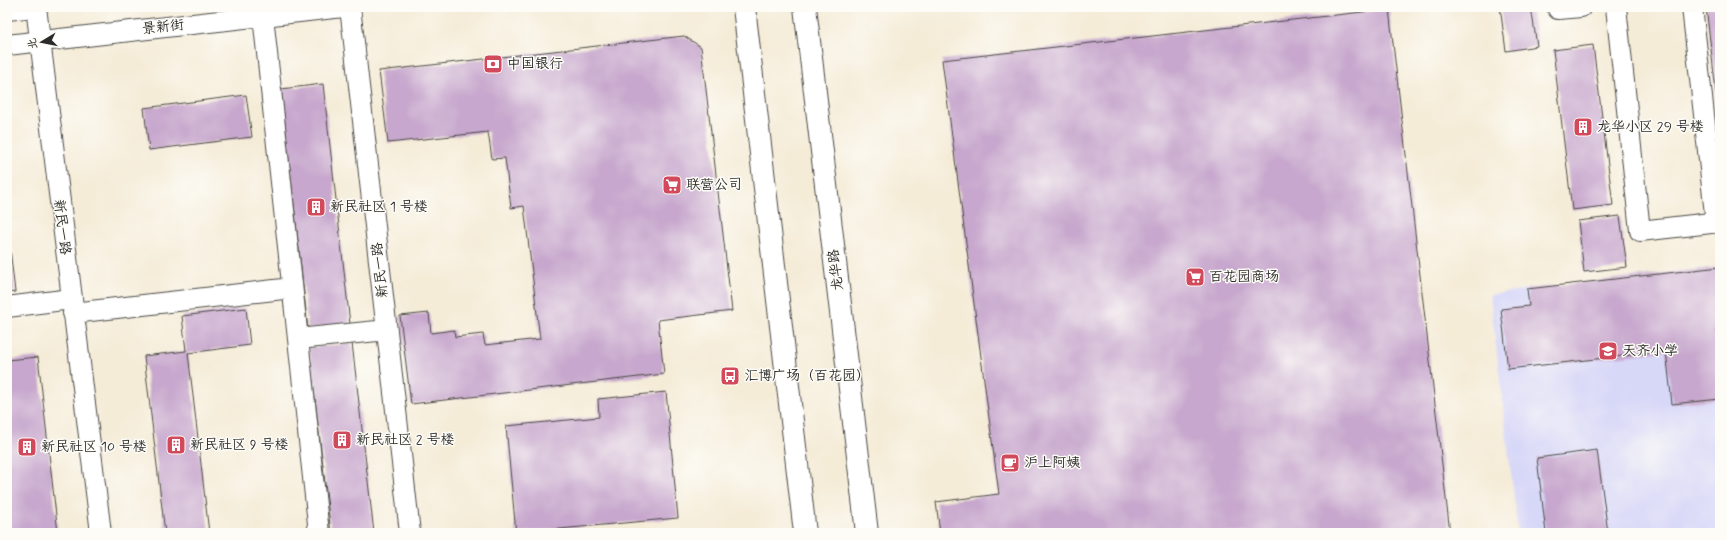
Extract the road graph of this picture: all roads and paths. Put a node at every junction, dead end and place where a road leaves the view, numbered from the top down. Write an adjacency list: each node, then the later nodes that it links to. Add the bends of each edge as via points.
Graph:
1 (35, 7): 10 (street); 12 (street, 新民一路)
2 (343, 7): 11 (street, 景新街)
3 (350, 7): 18 (street, 新民一路)
4 (744, 7): 23 (main road)
5 (805, 7): 24 (main road, 龙华路)
6 (1558, 7): 7 (street)
7 (1581, 7)
8 (1616, 7): 14 (street, via 1640,231)
9 (1692, 7): 14 (street)
10 (7, 10)
11 (262, 16): 12 (street, 景新街); 15 (street)
12 (40, 41): 13 (street, 景新街); 16 (street, 新民一路)
13 (7, 45)
14 (1718, 222)
15 (292, 288): 16 (street); 19 (street)
16 (72, 306): 17 (street); 20 (street, 新民一路)
17 (7, 307)
18 (387, 330): 19 (street); 22 (street, 新民一路)
19 (298, 339): 21 (street)
20 (101, 533)
21 (319, 533)
22 (410, 533)
23 (805, 533)
24 (867, 533)

